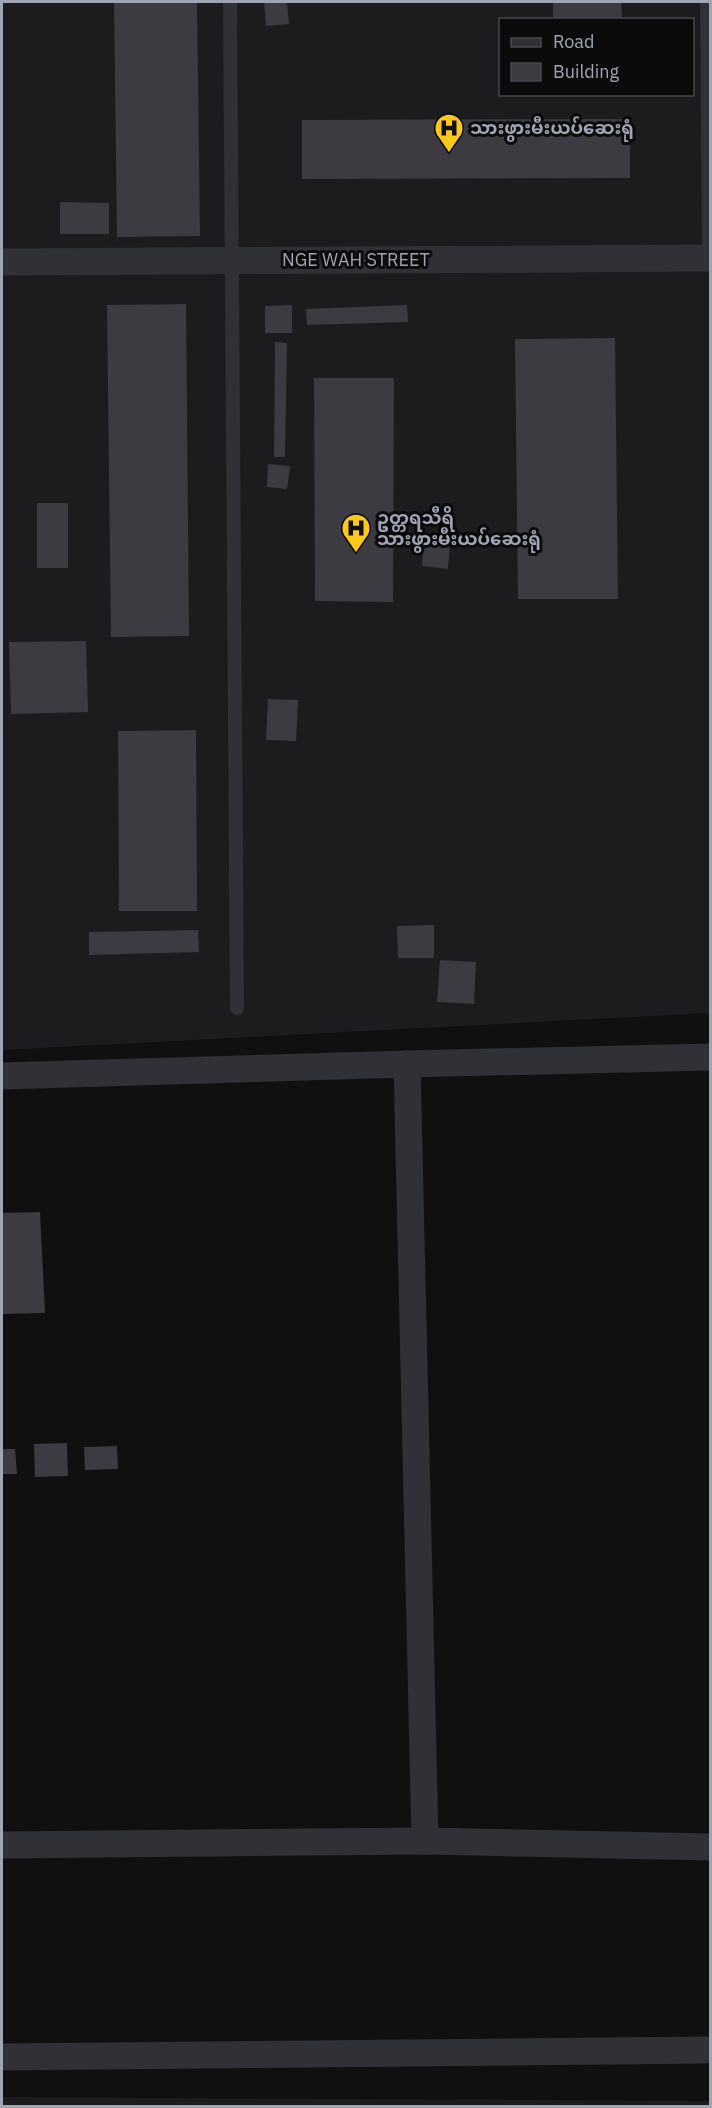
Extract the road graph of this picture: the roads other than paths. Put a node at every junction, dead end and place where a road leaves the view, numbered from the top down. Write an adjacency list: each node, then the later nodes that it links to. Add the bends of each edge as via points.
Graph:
1 (230, 2): 4 (lane)
2 (707, 2): 3 (lane)
3 (710, 258): 4 (street, NGE WAH STREET)
4 (232, 261): 5 (street, NGE WAH STREET); 6 (lane)
5 (2, 262)
6 (237, 1008)
7 (711, 1057): 8 (street)
8 (407, 1064): 9 (street); 10 (street)
9 (2, 1076)
10 (425, 1841): 11 (street); 12 (street)
11 (2, 1845)
12 (711, 1847)
13 (711, 2050): 14 (street)
14 (2, 2057)

